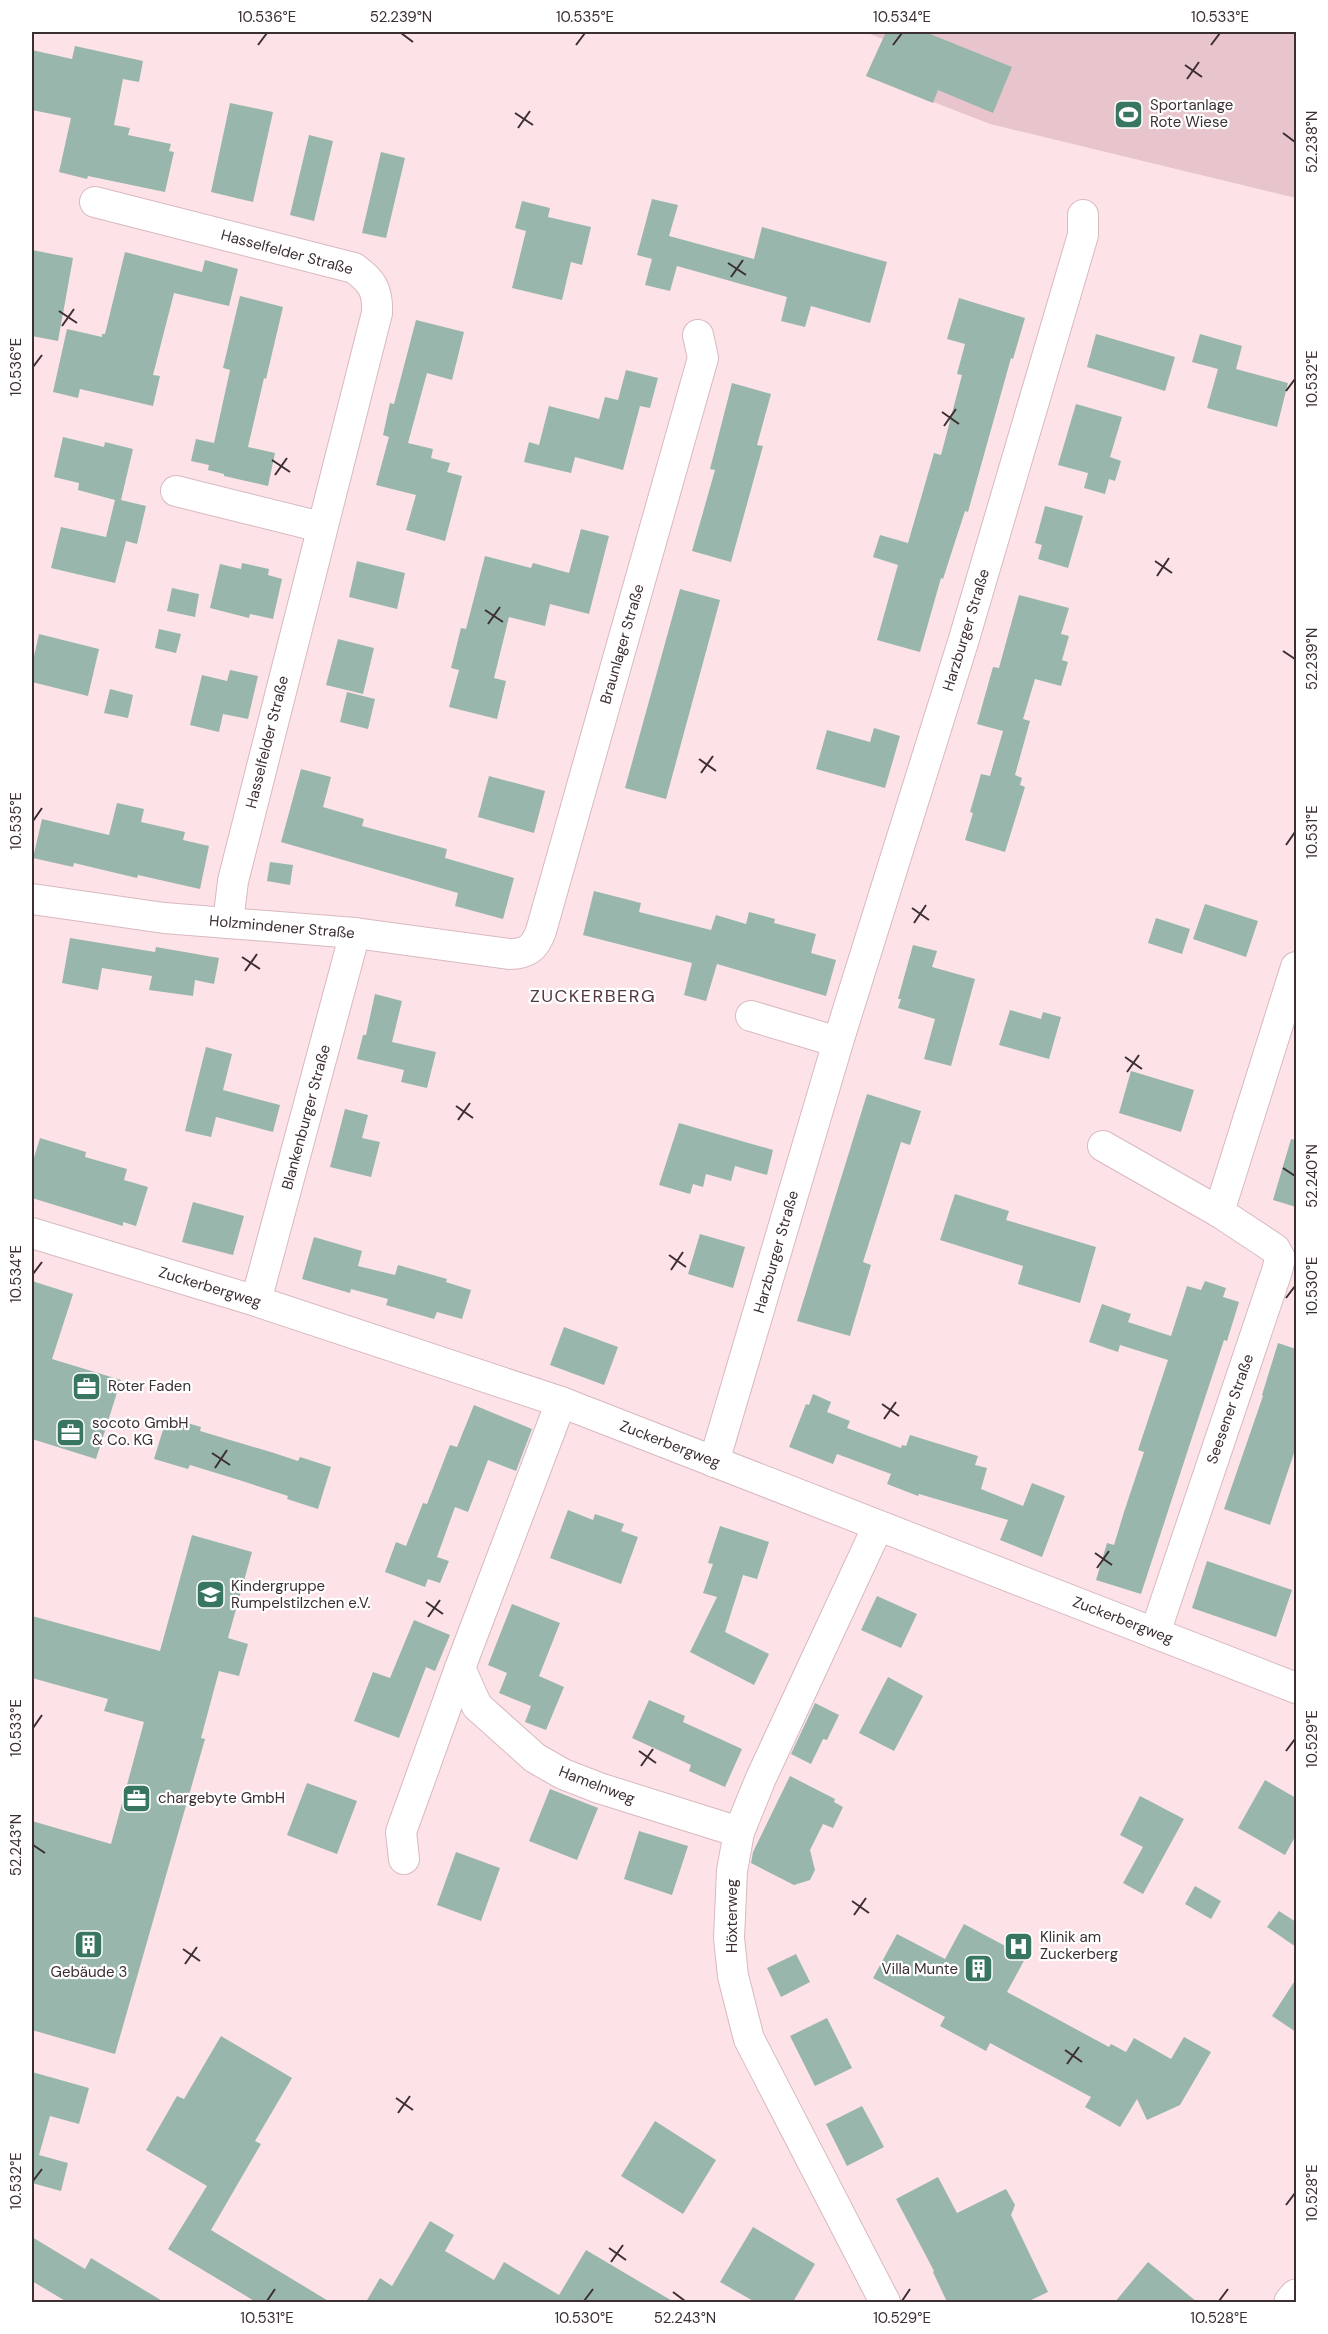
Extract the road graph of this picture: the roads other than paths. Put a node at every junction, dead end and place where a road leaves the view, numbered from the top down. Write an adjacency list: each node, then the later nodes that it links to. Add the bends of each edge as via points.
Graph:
1 (95, 202): 5 (street, Hasselfelder Straße, via 354,268 374,287 377,313)
2 (1083, 215): 12 (street, Harzburger Straße, via 1083,234 964,639)
3 (698, 335): 9 (street, Braunlager Straße, via 703,358 542,931)
4 (176, 491): 5 (street)
5 (321, 527): 7 (street, Hasselfelder Straße, via 233,881)
6 (32, 899): 7 (street, Holzmindener Straße)
7 (228, 923): 8 (street, Holzmindener Straße)
8 (355, 933): 9 (street, Holzmindener Straße, via 509,954); 16 (street, Blankenburger Straße)
9 (531, 949)
10 (1296, 967): 14 (street)
11 (751, 1016): 12 (street)
12 (838, 1042): 18 (street, Harzburger Straße)
13 (1103, 1146): 14 (street, Seesener Straße)
14 (1219, 1212): 20 (street, Seesener Straße, via 1275,1249 1280,1258)
15 (32, 1233): 16 (street, Zuckerbergweg)
16 (256, 1301): 17 (street, Zuckerbergweg)
17 (561, 1402): 18 (street, Zuckerbergweg); 21 (street)
18 (714, 1462): 19 (street, Zuckerbergweg)
19 (878, 1526): 20 (street, Zuckerbergweg); 23 (street, Höxterweg, via 760,1778)
20 (1155, 1633): 22 (street, Zuckerbergweg)
21 (460, 1668): 23 (street, Hamelnweg, via 477,1707 535,1758 598,1788); 24 (street, via 401,1832)
22 (1296, 1688)
23 (739, 1832): 26 (street, Höxterweg, via 732,1871 729,1938 733,1976 749,2040)
24 (404, 1859)
25 (1296, 2296): 27 (main road)
26 (885, 2302)
27 (1291, 2302)

